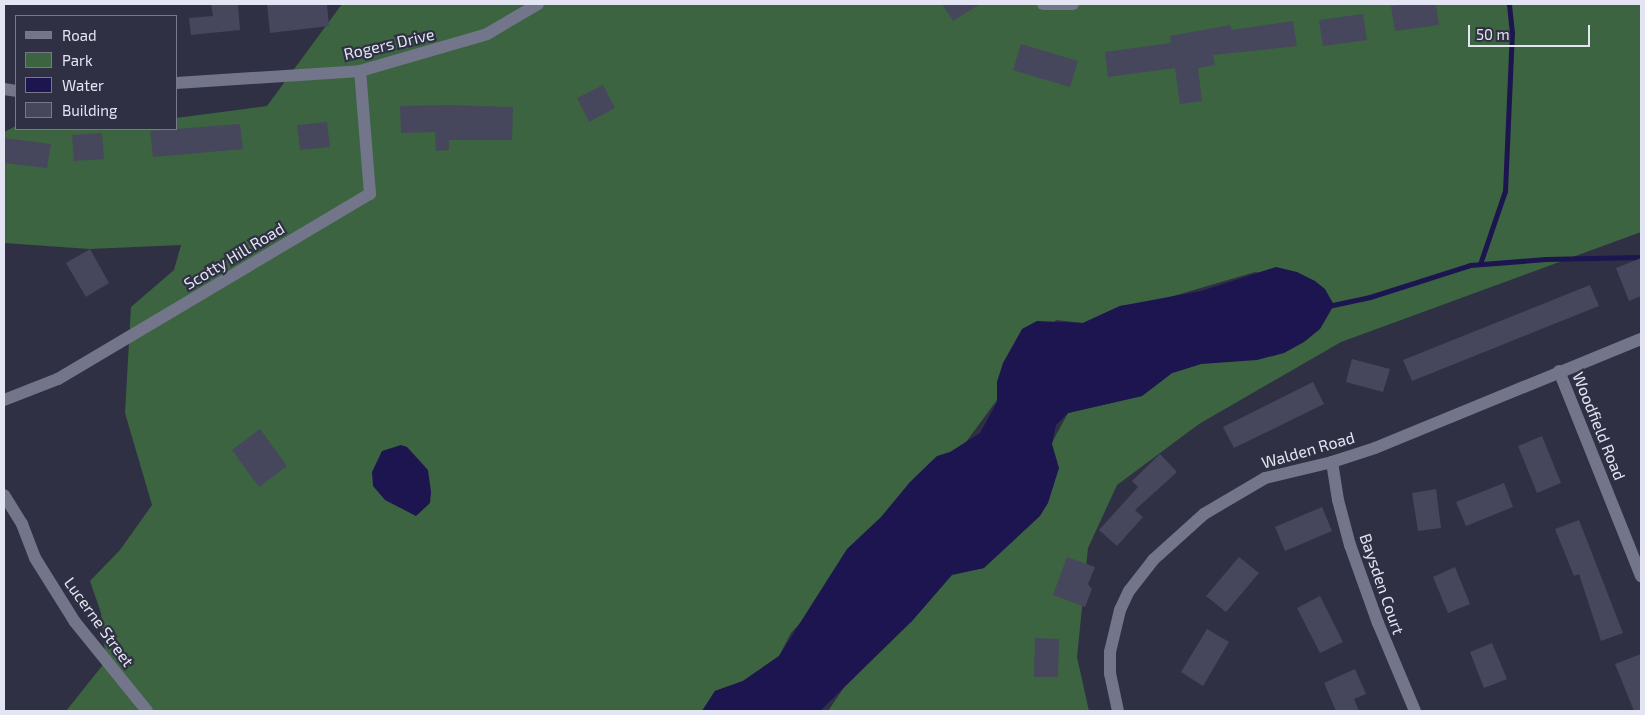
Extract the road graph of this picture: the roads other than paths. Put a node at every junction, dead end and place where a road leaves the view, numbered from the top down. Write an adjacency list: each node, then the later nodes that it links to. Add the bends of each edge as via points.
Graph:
1 (538, 4): 4 (street, Rogers Drive, via 487,34)
2 (1043, 4): 3 (street)
3 (1073, 4)
4 (360, 71): 5 (street, Rogers Drive); 8 (street, Scotty Hill Road, via 370,194 58,379)
5 (178, 83)
6 (1641, 339): 7 (street, Walden Road)
7 (1559, 371): 9 (street, Walden Road); 11 (street, Woodfield Road)
8 (4, 400)
9 (1332, 462): 13 (street, Walden Road, via 1287,470 1242,489 1204,514 1153,560 1130,591 1114,630 1110,674); 14 (street, Baysden Court, via 1350,545)
10 (4, 495): 12 (street, Lucerne Street, via 22,524 35,558 75,622)
11 (1641, 576)
12 (147, 711)
13 (1118, 711)
14 (1415, 711)

